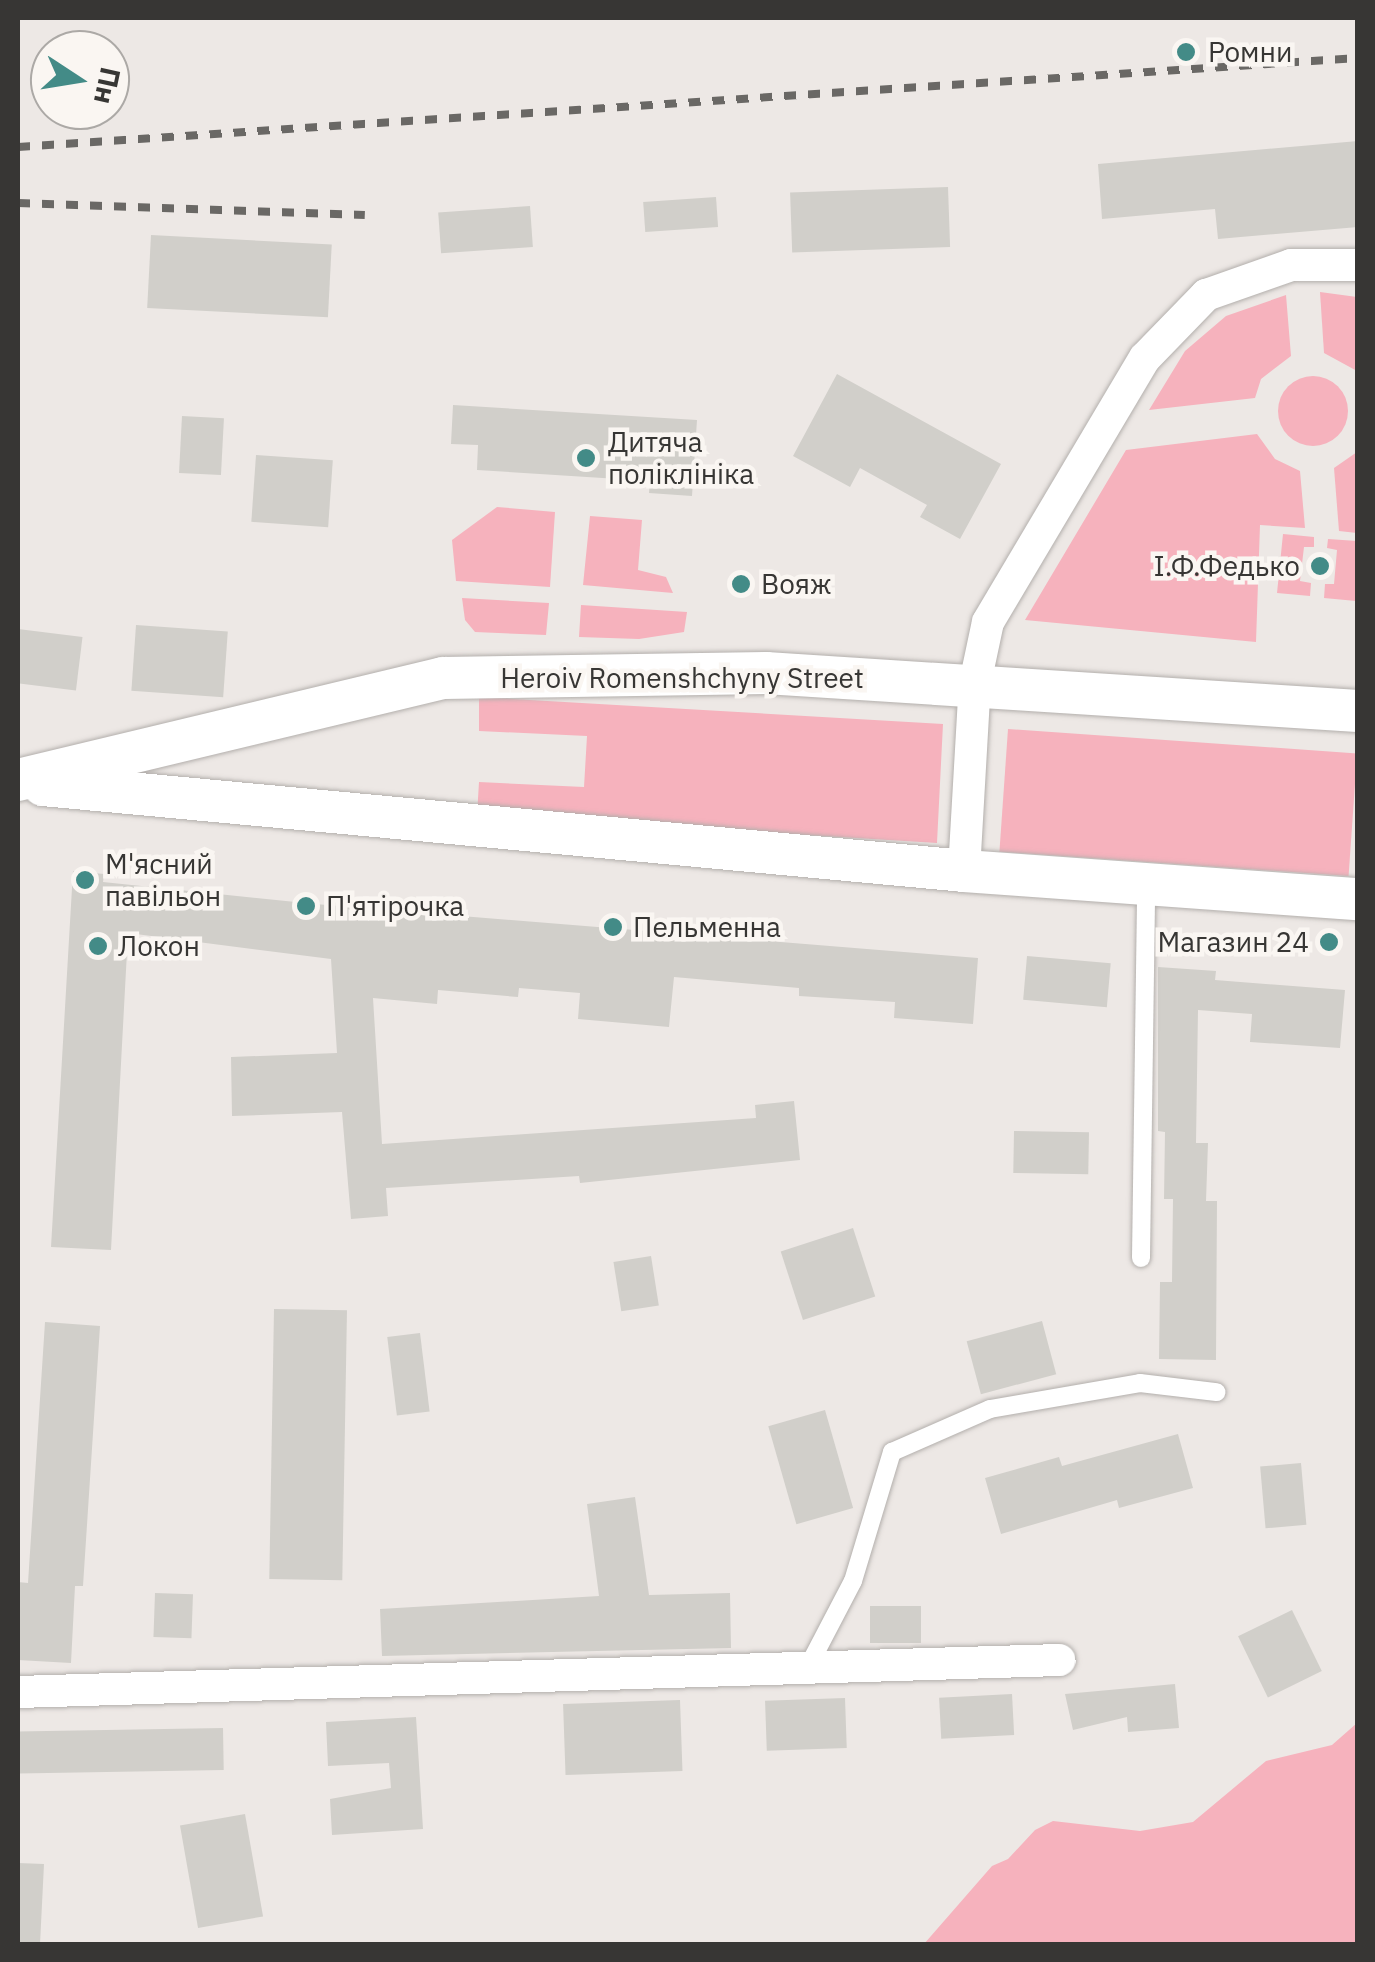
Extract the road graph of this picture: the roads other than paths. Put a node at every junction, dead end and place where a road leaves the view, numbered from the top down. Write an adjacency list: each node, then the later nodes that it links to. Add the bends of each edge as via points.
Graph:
1 (1358, 265): 2 (street, via 1291,265 1206,295 1146,358 988,622)
2 (975, 683): 3 (street, Heroiv Romenshchyny Street); 4 (street, Heroiv Romenshchyny Street, via 766,673 443,678); 5 (street)
3 (1358, 710)
4 (18, 781): 5 (street, Heroiv Romenshchyny Street)
5 (964, 870): 6 (street, Heroiv Romenshchyny Street)
6 (1146, 884): 7 (street, Heroiv Romenshchyny Street); 8 (lane)
7 (1358, 899)
8 (1141, 1258)
9 (1216, 1392): 11 (lane, via 1140,1382 1008,1406 892,1452 853,1581)
10 (1060, 1660): 11 (street)
11 (808, 1668): 12 (street)
12 (18, 1692)

